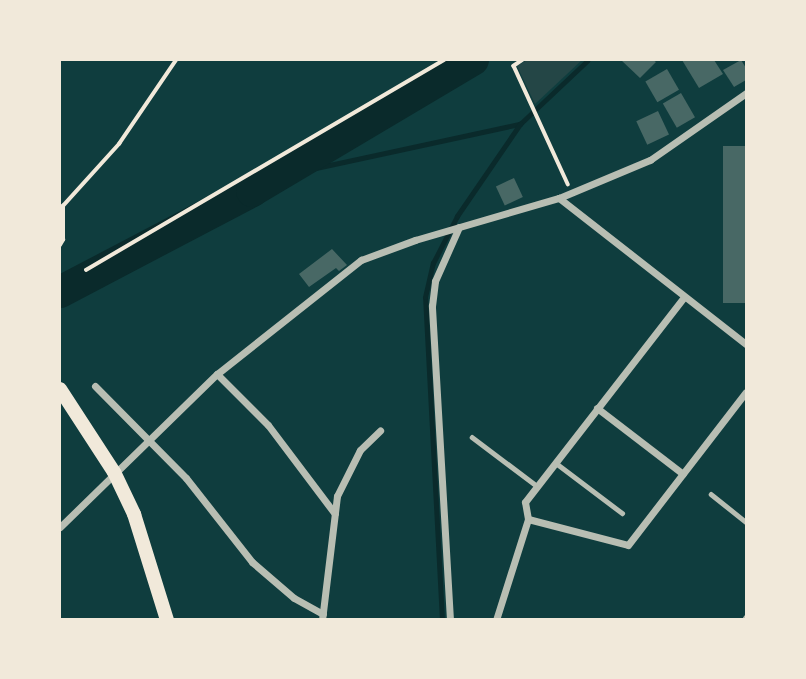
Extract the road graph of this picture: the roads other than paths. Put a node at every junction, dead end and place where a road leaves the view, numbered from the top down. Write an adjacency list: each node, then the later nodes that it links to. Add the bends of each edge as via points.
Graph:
1 (747, 93): 2 (street, via 650,160)
2 (559, 198): 3 (street); 4 (street)
3 (459, 227): 6 (street, via 361,261); 26 (street, via 435,281 432,306)
4 (684, 297): 5 (street); 10 (street)
5 (747, 344)
6 (218, 374): 13 (street); 20 (street, via 268,425)
7 (95, 386): 13 (street)
8 (60, 389): 15 (main road)
9 (747, 392): 16 (street)
10 (597, 408): 14 (street); 16 (street)
11 (380, 431): 20 (street, via 360,450 337,496)
12 (472, 436): 17 (lane)
13 (148, 439): 15 (street); 24 (street, via 186,478 252,562)
14 (555, 462): 17 (street); 19 (lane)
15 (114, 472): 23 (street); 25 (main road, via 134,514)
16 (682, 474): 21 (street, via 628,545)
17 (537, 486): 21 (street, via 525,502)
18 (711, 494): 22 (lane)
19 (622, 513)
20 (335, 514): 24 (street)
21 (528, 519): 27 (street)
22 (747, 522)
23 (60, 527)
24 (323, 617)
25 (167, 620)
26 (450, 620)
27 (496, 620)

